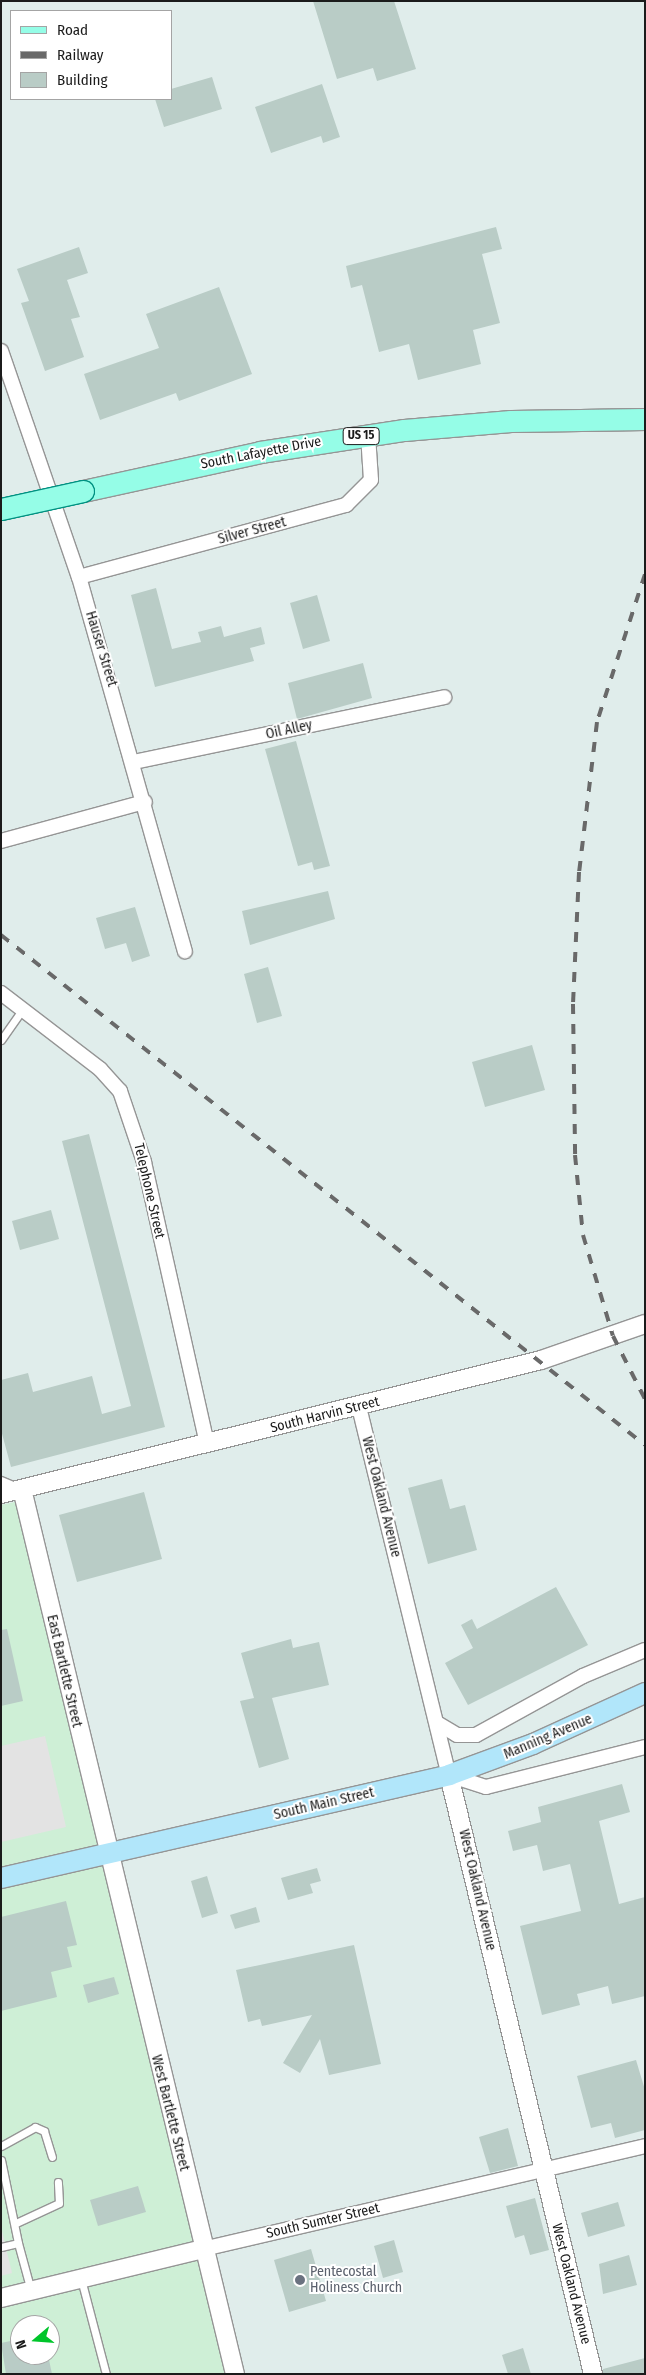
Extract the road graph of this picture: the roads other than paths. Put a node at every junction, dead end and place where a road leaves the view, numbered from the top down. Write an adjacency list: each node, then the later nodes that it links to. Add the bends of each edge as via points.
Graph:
1 (1, 351): 5 (street, Hauser Street)
2 (645, 419): 3 (main road, South Lafayette Drive / US 15, via 511,421)
3 (368, 435): 4 (main road, South Lafayette Drive / US 15, bridge, via 260,452); 5 (street, Silver Street, via 371,480 346,505)
4 (1, 509)
5 (79, 577): 7 (street, Hauser Street)
6 (444, 698): 7 (street, Oil Alley)
7 (134, 762): 8 (street, Hauser Street)
8 (145, 802): 9 (street); 10 (street, Hauser Street)
9 (1, 841)
10 (185, 951)
11 (1, 993): 12 (street, Telephone Street)
12 (22, 1010): 13 (lane); 16 (street, Telephone Street, via 100,1069 120,1091 144,1162)
13 (1, 1040)
14 (645, 1324): 15 (street, South Harvin Street, via 541,1360)
15 (359, 1407): 16 (street, South Harvin Street); 22 (street, West Oakland Avenue)
16 (206, 1444): 18 (street, South Harvin Street)
17 (1, 1480): 18 (lane)
18 (22, 1489): 19 (street, South Harvin Street); 25 (street, East Bartlette Street)
19 (1, 1494)
20 (645, 1650): 22 (street, via 583,1676 476,1735 457,1736)
21 (645, 1693): 24 (main road, Manning Avenue, via 599,1716)
22 (437, 1724): 24 (street, West Oakland Avenue)
23 (645, 1747): 24 (street, via 486,1787)
24 (449, 1775): 25 (main road, South Main Street); 31 (street, West Oakland Avenue)
25 (107, 1853): 26 (main road, South Main Street); 36 (street, West Bartlette Street)
26 (1, 1878)
27 (1, 2146): 29 (lane, via 35,2126 44,2130)
28 (645, 2146): 31 (street, South Sumter Street)
29 (52, 2157)
30 (1, 2160): 33 (lane)
31 (542, 2170): 36 (street, South Sumter Street); 42 (street, West Oakland Avenue)
32 (58, 2182): 33 (lane, via 59,2203)
33 (16, 2223): 34 (lane)
34 (18, 2243): 35 (lane); 38 (lane)
35 (1, 2247)
36 (202, 2249): 37 (street, South Sumter Street); 41 (street, West Bartlette Street)
37 (81, 2279): 38 (street, South Sumter Street); 40 (lane)
38 (31, 2291): 39 (street, South Sumter Street)
39 (1, 2298)
40 (106, 2374)
41 (235, 2374)
42 (593, 2374)

